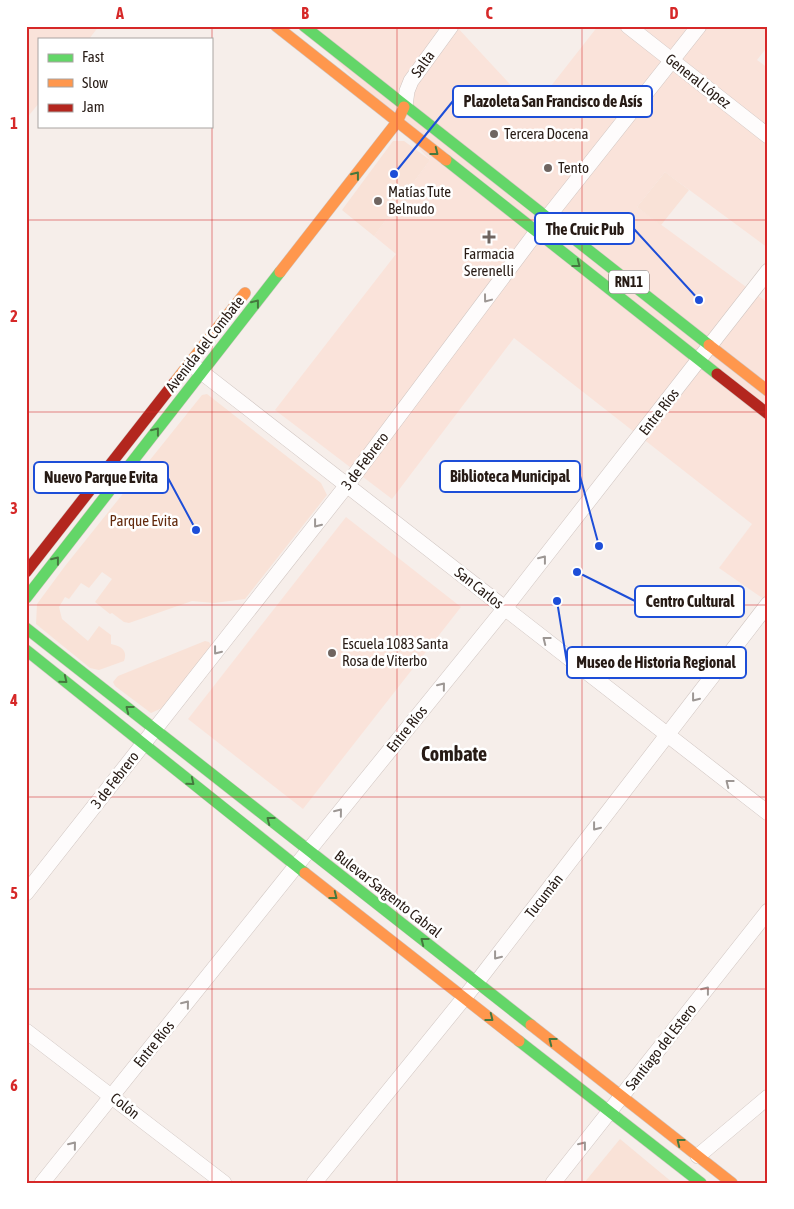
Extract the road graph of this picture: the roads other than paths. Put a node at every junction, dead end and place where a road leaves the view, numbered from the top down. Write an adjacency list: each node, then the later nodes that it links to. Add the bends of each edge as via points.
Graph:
1 (276, 26): 8 (main road, RN11)
2 (304, 26): 7 (main road, RN11)
3 (451, 26): 7 (street, Salta, via 411,81)
4 (628, 26): 6 (street, General López)
5 (699, 26): 6 (street, 3 de Febrero)
6 (672, 60): 10 (street, General López); 11 (street, 3 de Febrero)
7 (401, 103): 8 (main road); 9 (main road, Avenida del Combate); 11 (main road, RN11)
8 (383, 117): 9 (main road, RN11)
9 (397, 122): 12 (main road, RN11, one-way to 12); 17 (main road, Avenida del Combate, one-way to 9)
10 (768, 136)
11 (547, 218): 12 (street, 3 de Febrero); 15 (main road, RN11)
12 (536, 232): 16 (main road, RN11, one-way to 16); 20 (street, 3 de Febrero, one-way to 20)
13 (768, 271): 15 (street, Entre Ríos)
14 (252, 285): 17 (main road, Avenida del Combate)
15 (710, 346): 16 (street, Entre Ríos); 18 (main road, RN11)
16 (699, 361): 19 (main road, RN11); 24 (street, Entre Ríos, one-way to 16)
17 (196, 368): 20 (street, San Carlos); 21 (main road, Avenida del Combate); 22 (main road, Avenida del Combate, one-way to 17)
18 (768, 391)
19 (768, 414)
20 (348, 485): 24 (street, San Carlos); 27 (street, 3 de Febrero, one-way to 27)
21 (26, 572)
22 (26, 598)
23 (768, 604): 28 (street, Tucumán, one-way to 28)
24 (505, 608): 28 (street, San Carlos, one-way to 24); 31 (street, Entre Ríos, one-way to 24)
25 (26, 628): 27 (main road, Bulevar Sargento Cabral, one-way to 25)
26 (26, 650): 29 (main road, one-way to 29)
27 (155, 729): 29 (street, 3 de Febrero); 31 (main road, Bulevar Sargento Cabral, one-way to 27)
28 (667, 735): 30 (street, San Carlos, one-way to 28); 35 (street, Tucumán, one-way to 35)
29 (143, 744): 32 (main road, one-way to 32); 33 (street, 3 de Febrero)
30 (768, 813)
31 (308, 850): 32 (street, Entre Ríos); 35 (main road, Bulevar Sargento Cabral, one-way to 31)
32 (296, 866): 36 (main road, one-way to 36); 38 (street, Entre Ríos, one-way to 32)
33 (26, 892)
34 (768, 911): 39 (street, Santiago del Estero, one-way to 34)
35 (477, 982): 36 (street, Tucumán); 39 (main road, Bulevar Sargento Cabral, one-way to 35)
36 (464, 998): 41 (main road, one-way to 41); 45 (street, Tucumán)
37 (26, 1031): 38 (street, Colón)
38 (113, 1096): 43 (street, Entre Ríos, one-way to 38); 44 (street, Colón)
39 (622, 1096): 41 (street, Santiago del Estero); 42 (main road, Bulevar Sargento Cabral, one-way to 39)
40 (768, 1096): 42 (street)
41 (610, 1112): 46 (street, Santiago del Estero, one-way to 41); 47 (main road)
42 (698, 1156): 48 (main road, Bulevar Sargento Cabral)
43 (42, 1183)
44 (224, 1183)
45 (314, 1183)
46 (553, 1183)
47 (701, 1183)
48 (732, 1183)

